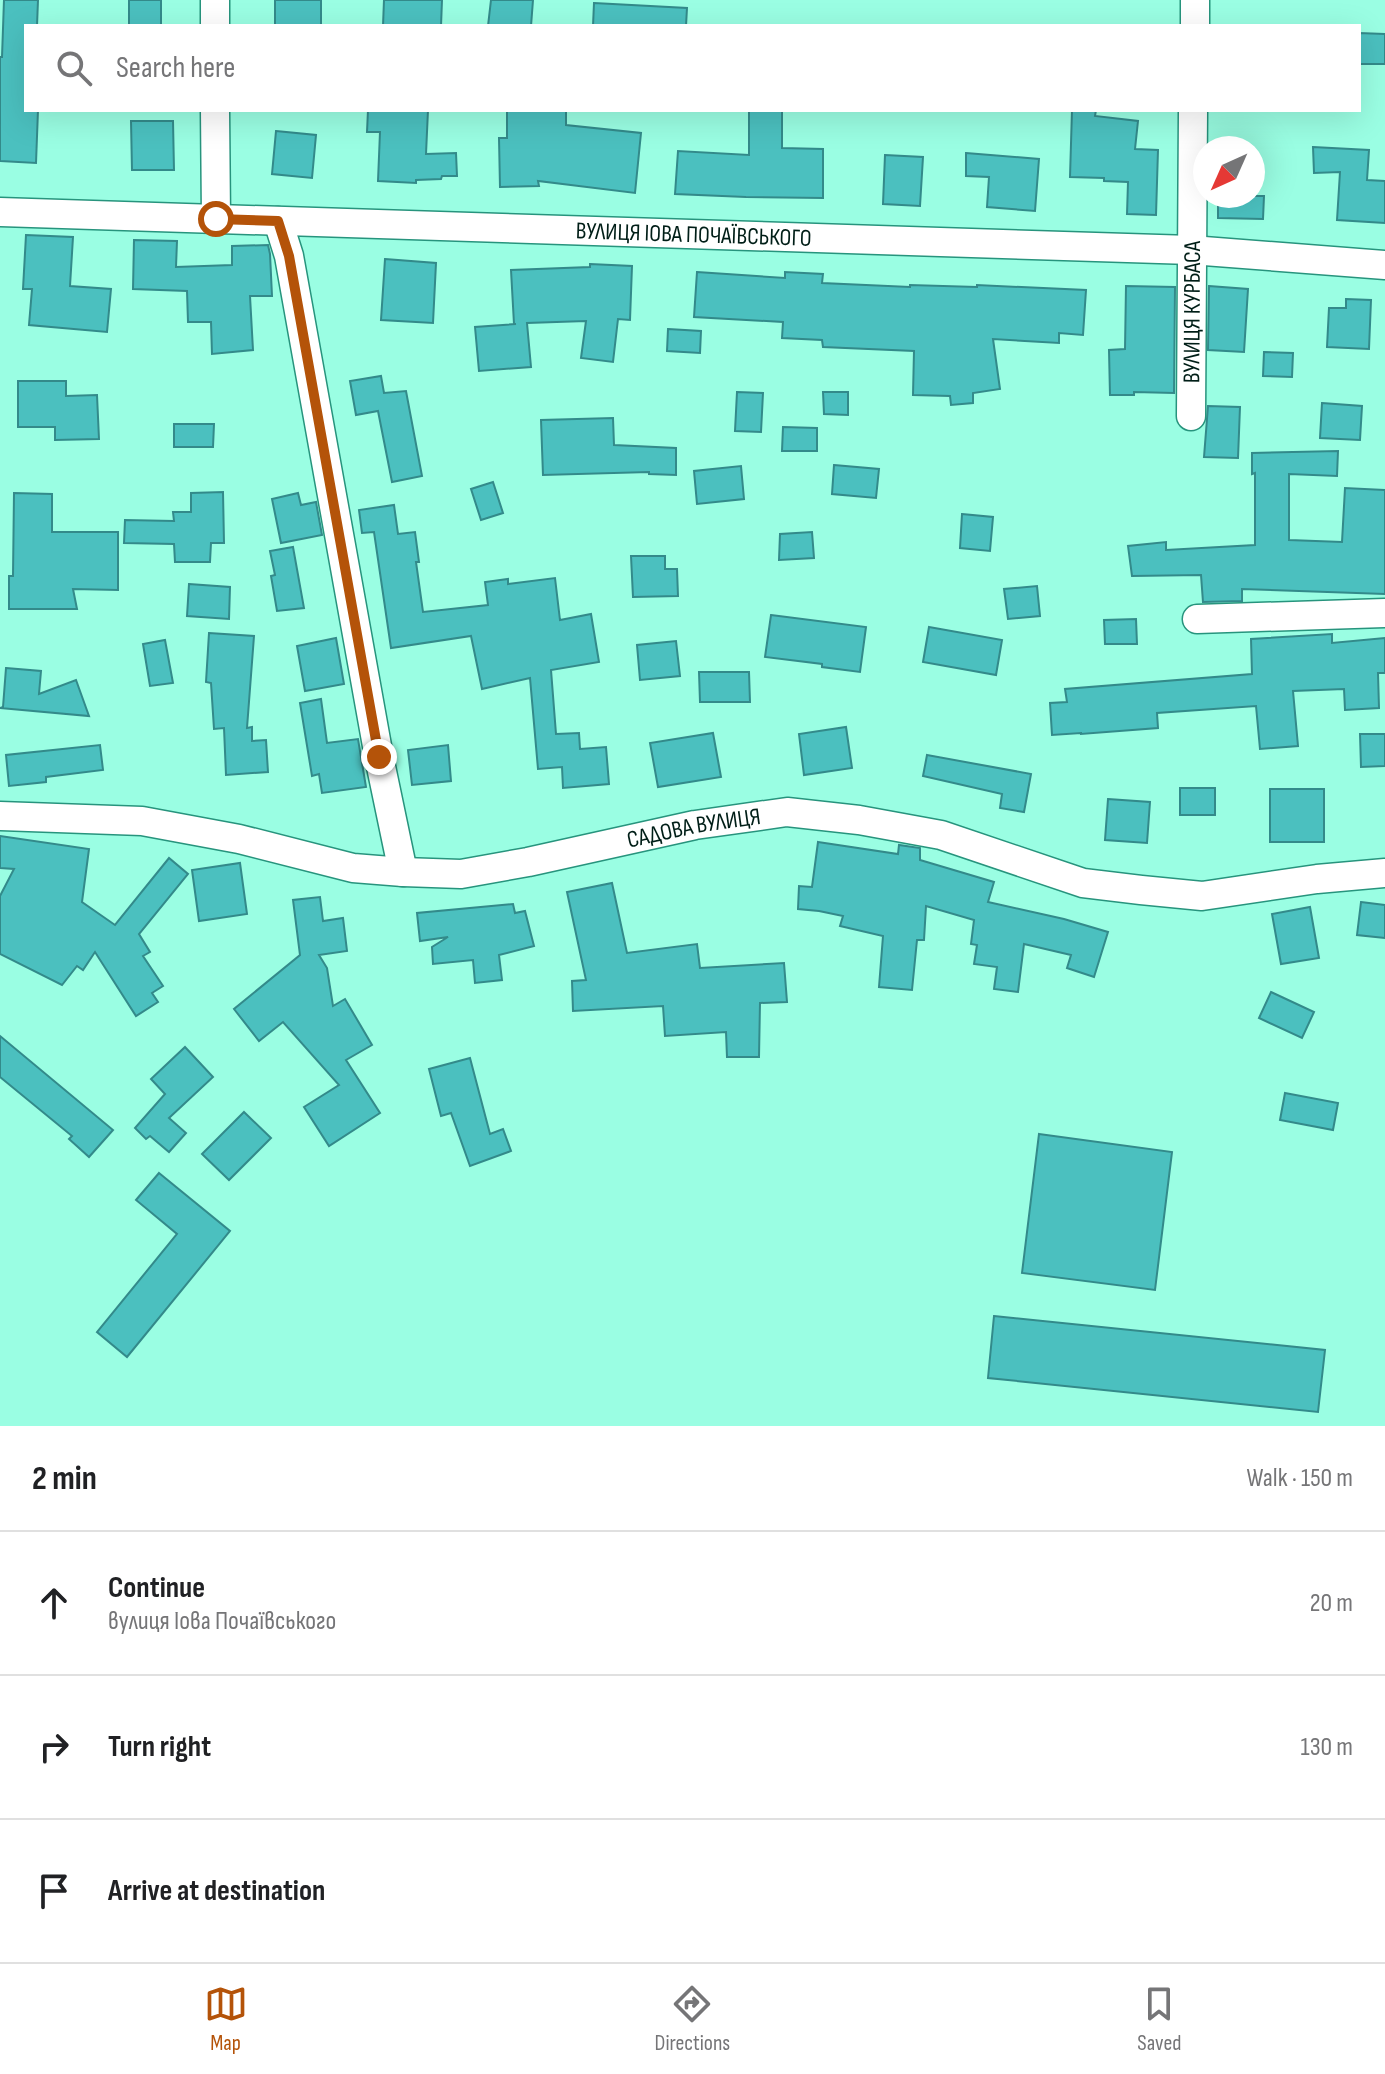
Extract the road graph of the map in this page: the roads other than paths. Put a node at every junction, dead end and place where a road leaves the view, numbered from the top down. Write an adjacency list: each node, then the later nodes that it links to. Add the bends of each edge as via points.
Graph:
1 (215, 0): 3 (street)
2 (1195, 0): 4 (street)
3 (215, 24)
4 (1195, 24)
5 (215, 112): 8 (street)
6 (1193, 112): 10 (street, ВУЛИЦЯ КУРБАСА)
7 (0, 212): 8 (street, ВУЛИЦЯ ІОВА ПОЧАЇВСЬКОГО)
8 (216, 219): 9 (street, ВУЛИЦЯ ІОВА ПОЧАЇВСЬКОГО)
9 (278, 221): 10 (street, ВУЛИЦЯ ІОВА ПОЧАЇВСЬКОГО); 16 (street, via 289,256)
10 (1191, 250): 11 (street, ВУЛИЦЯ ІОВА ПОЧАЇВСЬКОГО); 12 (street, ВУЛИЦЯ КУРБАСА)
11 (1385, 265)
12 (1191, 416)
13 (1385, 613): 14 (street)
14 (1197, 619)
15 (0, 816): 16 (street, САДОВА ВУЛИЦЯ, via 142,821 353,868)
16 (403, 872): 17 (street, САДОВА ВУЛИЦЯ, via 461,874 695,825 787,812 941,835 1083,883 1141,890 1202,896)
17 (1385, 873)

